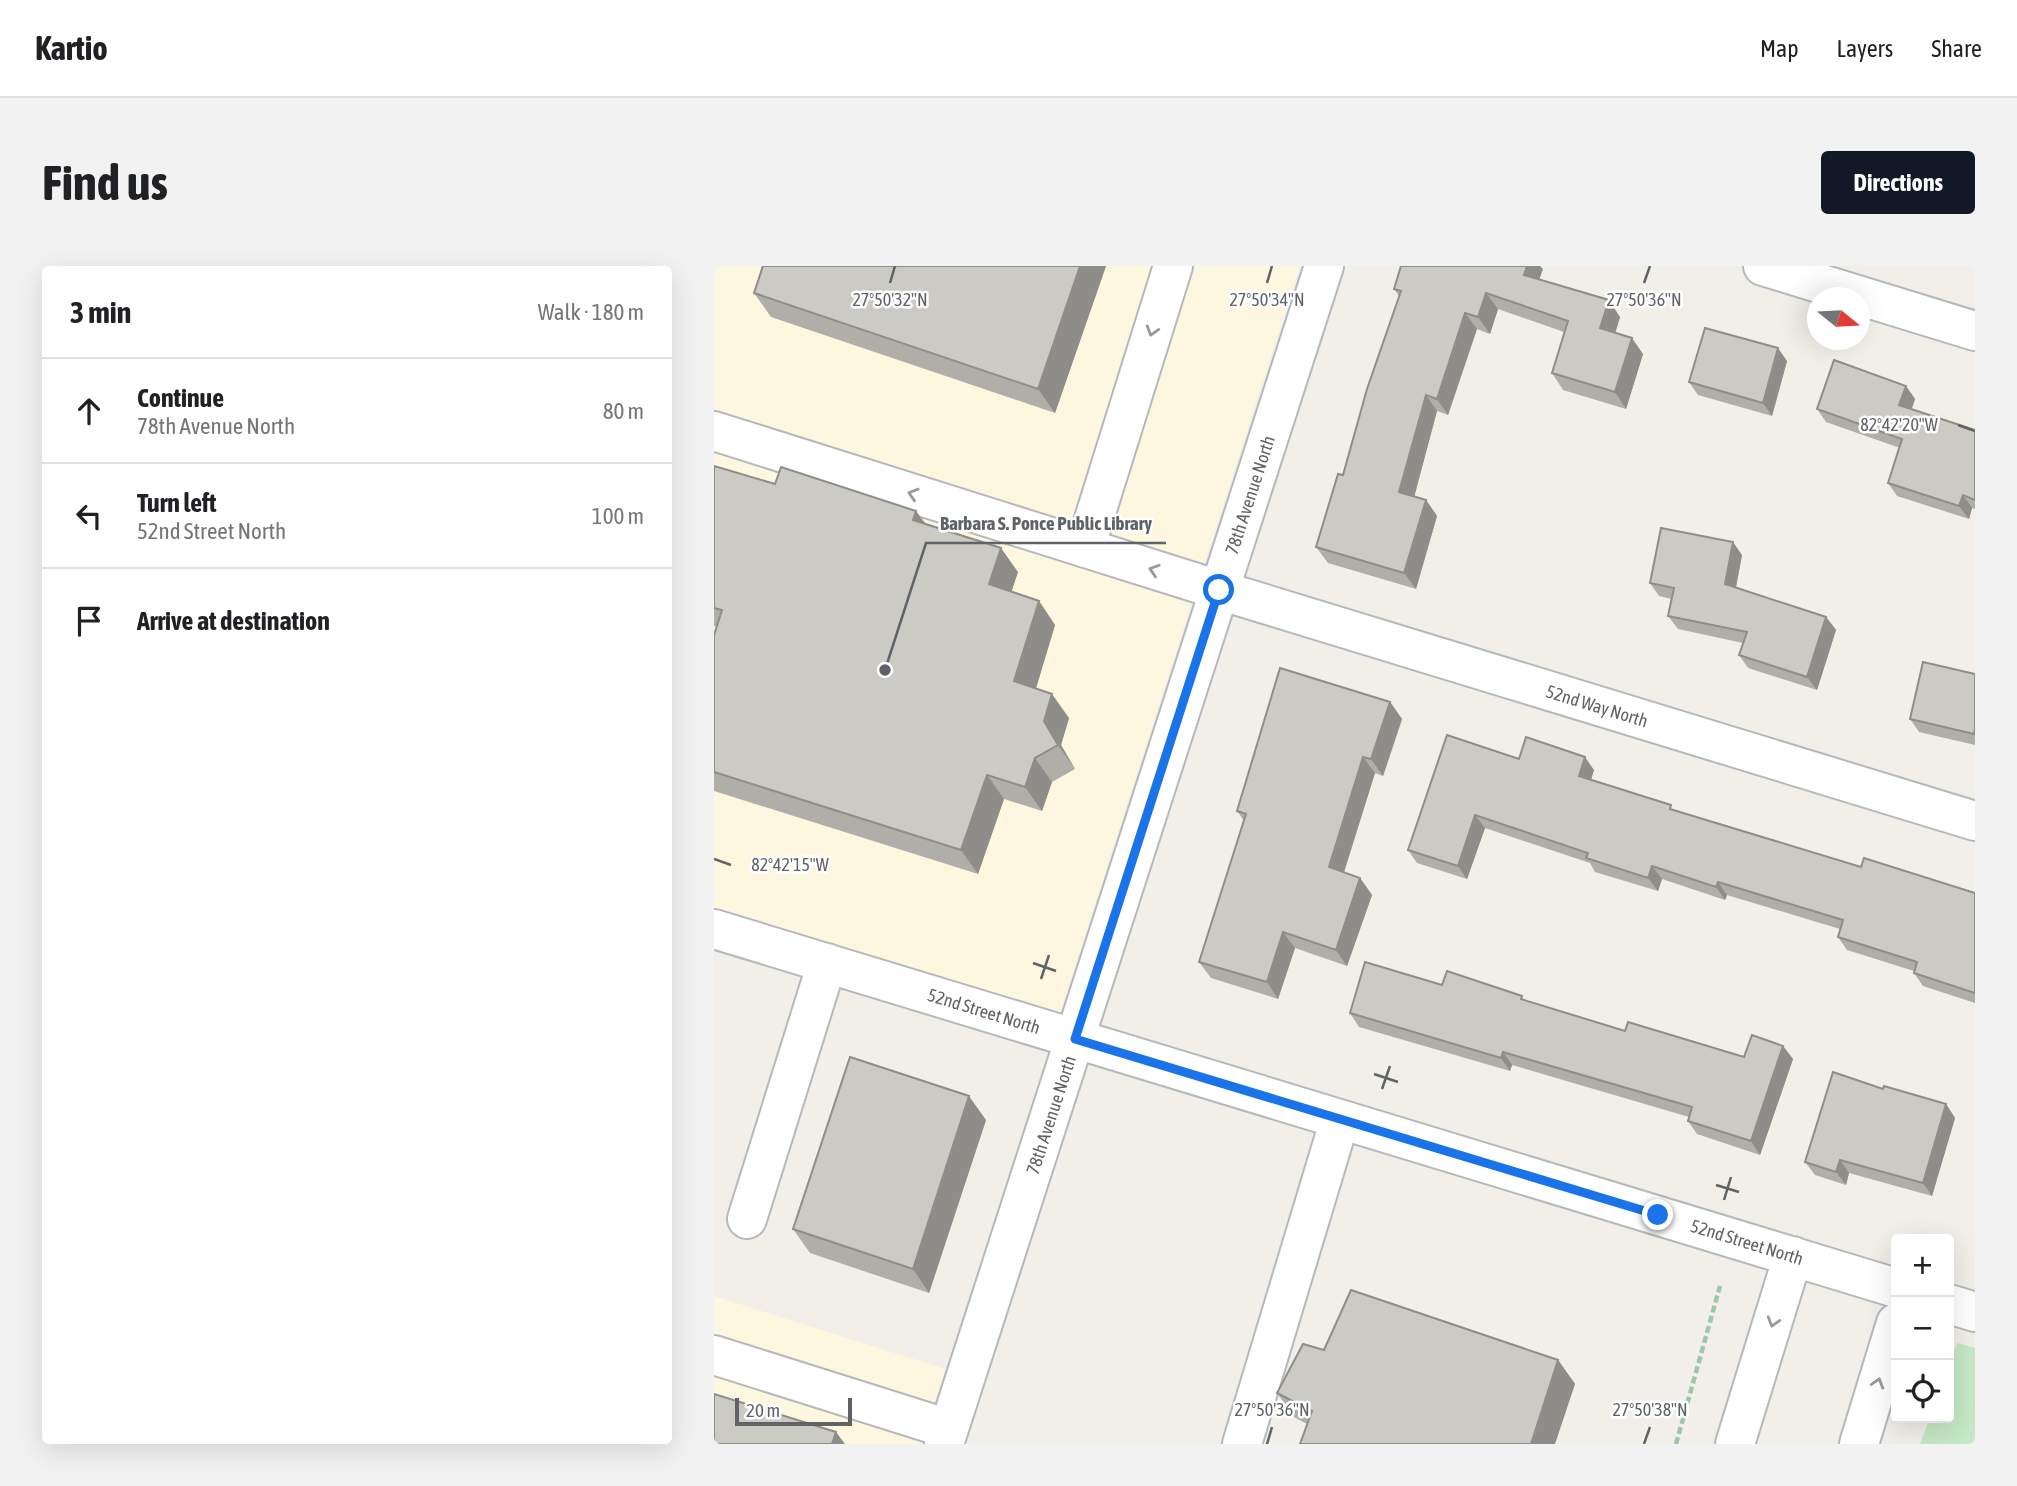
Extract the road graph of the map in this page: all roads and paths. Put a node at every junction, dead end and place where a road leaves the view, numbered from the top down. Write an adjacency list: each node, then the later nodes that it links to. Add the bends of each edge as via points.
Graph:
1 (1173, 266): 6 (street, one-way to 6)
2 (1324, 266): 7 (street, 78th Avenue North)
3 (1763, 266): 4 (street)
4 (1975, 331)
5 (714, 432): 6 (street, 52nd Way North, one-way to 5)
6 (1085, 548): 7 (street, 52nd Way North, one-way to 6)
7 (1219, 590): 8 (street, 52nd Way North); 11 (street, 78th Avenue North)
8 (1975, 821)
9 (714, 929): 10 (street, 52nd Street North)
10 (827, 963): 11 (street, 52nd Street North); 13 (street)
11 (1075, 1039): 12 (street, 52nd Street North); 21 (street, 78th Avenue North)
12 (1340, 1119): 14 (street, 52nd Street North); 22 (street)
13 (747, 1219)
14 (1793, 1256): 16 (street, 52nd Street North); 24 (street, one-way to 24)
15 (1720, 1286): 23 (path)
16 (1891, 1286)
17 (1954, 1306): 18 (street)
18 (1975, 1312)
19 (1891, 1339): 25 (street, one-way to 19)
20 (714, 1355): 21 (street)
21 (947, 1436)
22 (1242, 1444)
23 (1676, 1444)
24 (1735, 1444)
25 (1859, 1444)

